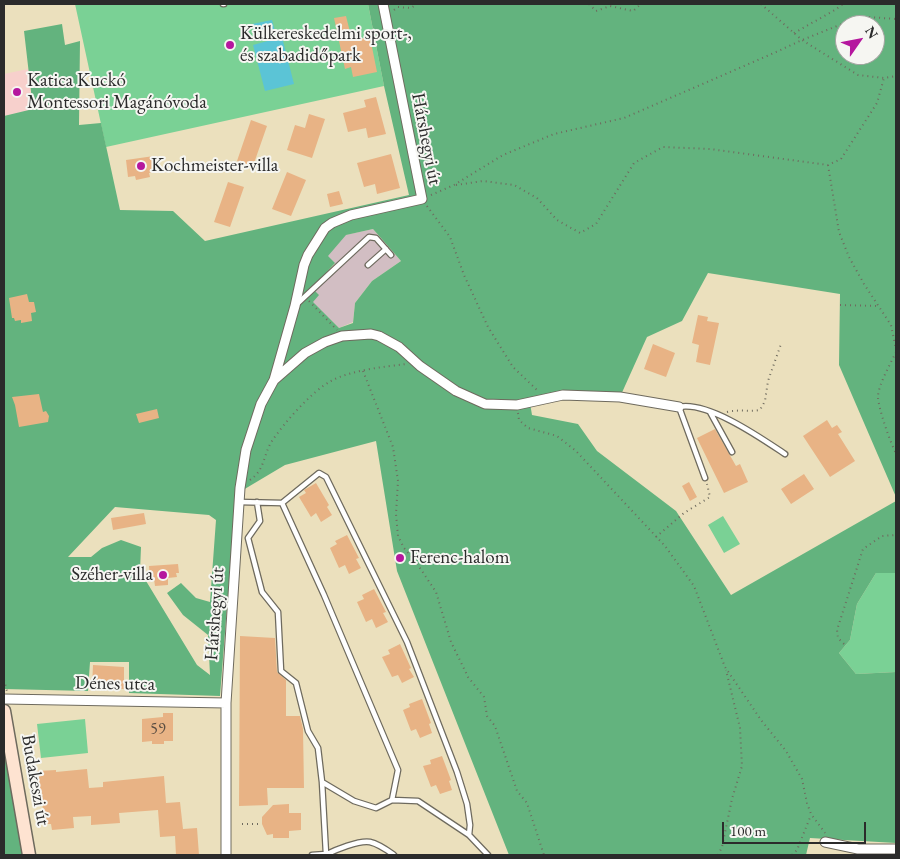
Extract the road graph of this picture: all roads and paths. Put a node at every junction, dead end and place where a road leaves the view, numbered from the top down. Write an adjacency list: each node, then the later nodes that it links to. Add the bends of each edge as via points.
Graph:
1 (383, 4): 7 (street, Hárshegyi út)
2 (417, 4): 7 (path, via 410,8 398,7)
3 (589, 4): 4 (path, via 596,11 610,6 633,11)
4 (641, 4)
5 (761, 4): 9 (path)
6 (843, 4): 9 (path)
7 (386, 16): 15 (street, Hárshegyi út)
8 (896, 19): 10 (path, via 868,17)
9 (794, 33): 10 (path)
10 (802, 40): 12 (path, via 858,75); 14 (path, via 624,118 554,134 503,154)
11 (896, 76): 12 (path)
12 (884, 78): 13 (path, via 877,104 841,159)
13 (828, 165): 14 (path, via 710,149 663,147 634,163 596,224 580,234 557,220 537,198 514,184 483,180); 22 (path, via 839,232 849,257)
14 (454, 185): 15 (path)
15 (422, 199): 21 (street, Hárshegyi út, via 351,215 325,228 304,265); 30 (path, via 450,237 488,327 513,367)
16 (386, 249): 17 (lane); 18 (lane); 19 (lane, via 376,238 369,237)
17 (392, 255)
18 (368, 265)
19 (305, 297): 21 (lane); 23 (path)
20 (840, 305): 22 (path)
21 (295, 306): 29 (street, Hárshegyi út)
22 (880, 306): 25 (path, via 891,325)
23 (342, 336): 27 (street, Hárshegyi út, via 379,336); 29 (street, Hárshegyi út, via 305,354)
24 (781, 344): 34 (path, via 760,410 738,409)
25 (896, 348)
26 (896, 352): 36 (path, via 878,396 890,444)
27 (420, 366): 28 (path, via 407,364); 31 (street, Hárshegyi út, via 456,391 485,404)
28 (363, 371): 39 (path, via 331,381 310,398 271,443 259,475); 66 (path, via 393,447 398,481 398,536 436,592 451,642 468,677 484,697 487,716 495,726 517,791 527,803)
29 (274, 380): 39 (street, Hárshegyi út, via 261,404 246,450)
30 (545, 398): 31 (street, Hárshegyi út); 32 (street, Hárshegyi út, via 563,395 620,397)
31 (517, 405): 44 (path, via 519,420 528,428 557,436 576,451)
32 (679, 407): 33 (lane); 38 (lane)
33 (710, 412): 34 (lane); 35 (lane)
34 (722, 417): 37 (lane)
35 (732, 452)
36 (896, 453)
37 (785, 454)
38 (705, 478): 44 (path, via 710,497)
39 (240, 488): 40 (street, Hárshegyi út)
40 (239, 502): 41 (lane); 49 (street, Hárshegyi út)
41 (257, 502): 42 (lane); 51 (lane, via 260,521 248,538 262,592 278,612 282,671 296,683 308,731 318,748)
42 (282, 503): 52 (lane, via 398,770); 56 (lane, via 319,473 326,477 406,642 457,772 467,804)
43 (896, 535): 45 (path, via 882,536 863,549 837,630 838,638)
44 (656, 536): 46 (path, via 694,586)
45 (844, 644)
46 (725, 667): 53 (path, via 786,751 802,779); 67 (path, via 740,728 742,766)
47 (4, 680): 48 (path)
48 (6, 695): 49 (street, Dénes utca)
49 (226, 703): 61 (street, Hárshegyi út)
50 (4, 714): 60 (main road, Budakeszi út)
51 (322, 782): 52 (lane, via 354,801 376,808); 63 (lane)
52 (392, 800): 56 (lane, via 418,801)
53 (811, 814): 57 (path); 68 (path)
54 (242, 824): 55 (path)
55 (262, 824)
56 (469, 835): 65 (lane)
57 (828, 839): 59 (street, via 858,849)
58 (896, 849): 59 (street)
59 (885, 853)
60 (29, 855)
61 (226, 855)
62 (312, 855): 63 (lane)
63 (325, 855): 64 (lane, via 354,844 370,842)
64 (394, 855)
65 (488, 855)
66 (544, 855)
67 (718, 855)
68 (792, 855)

